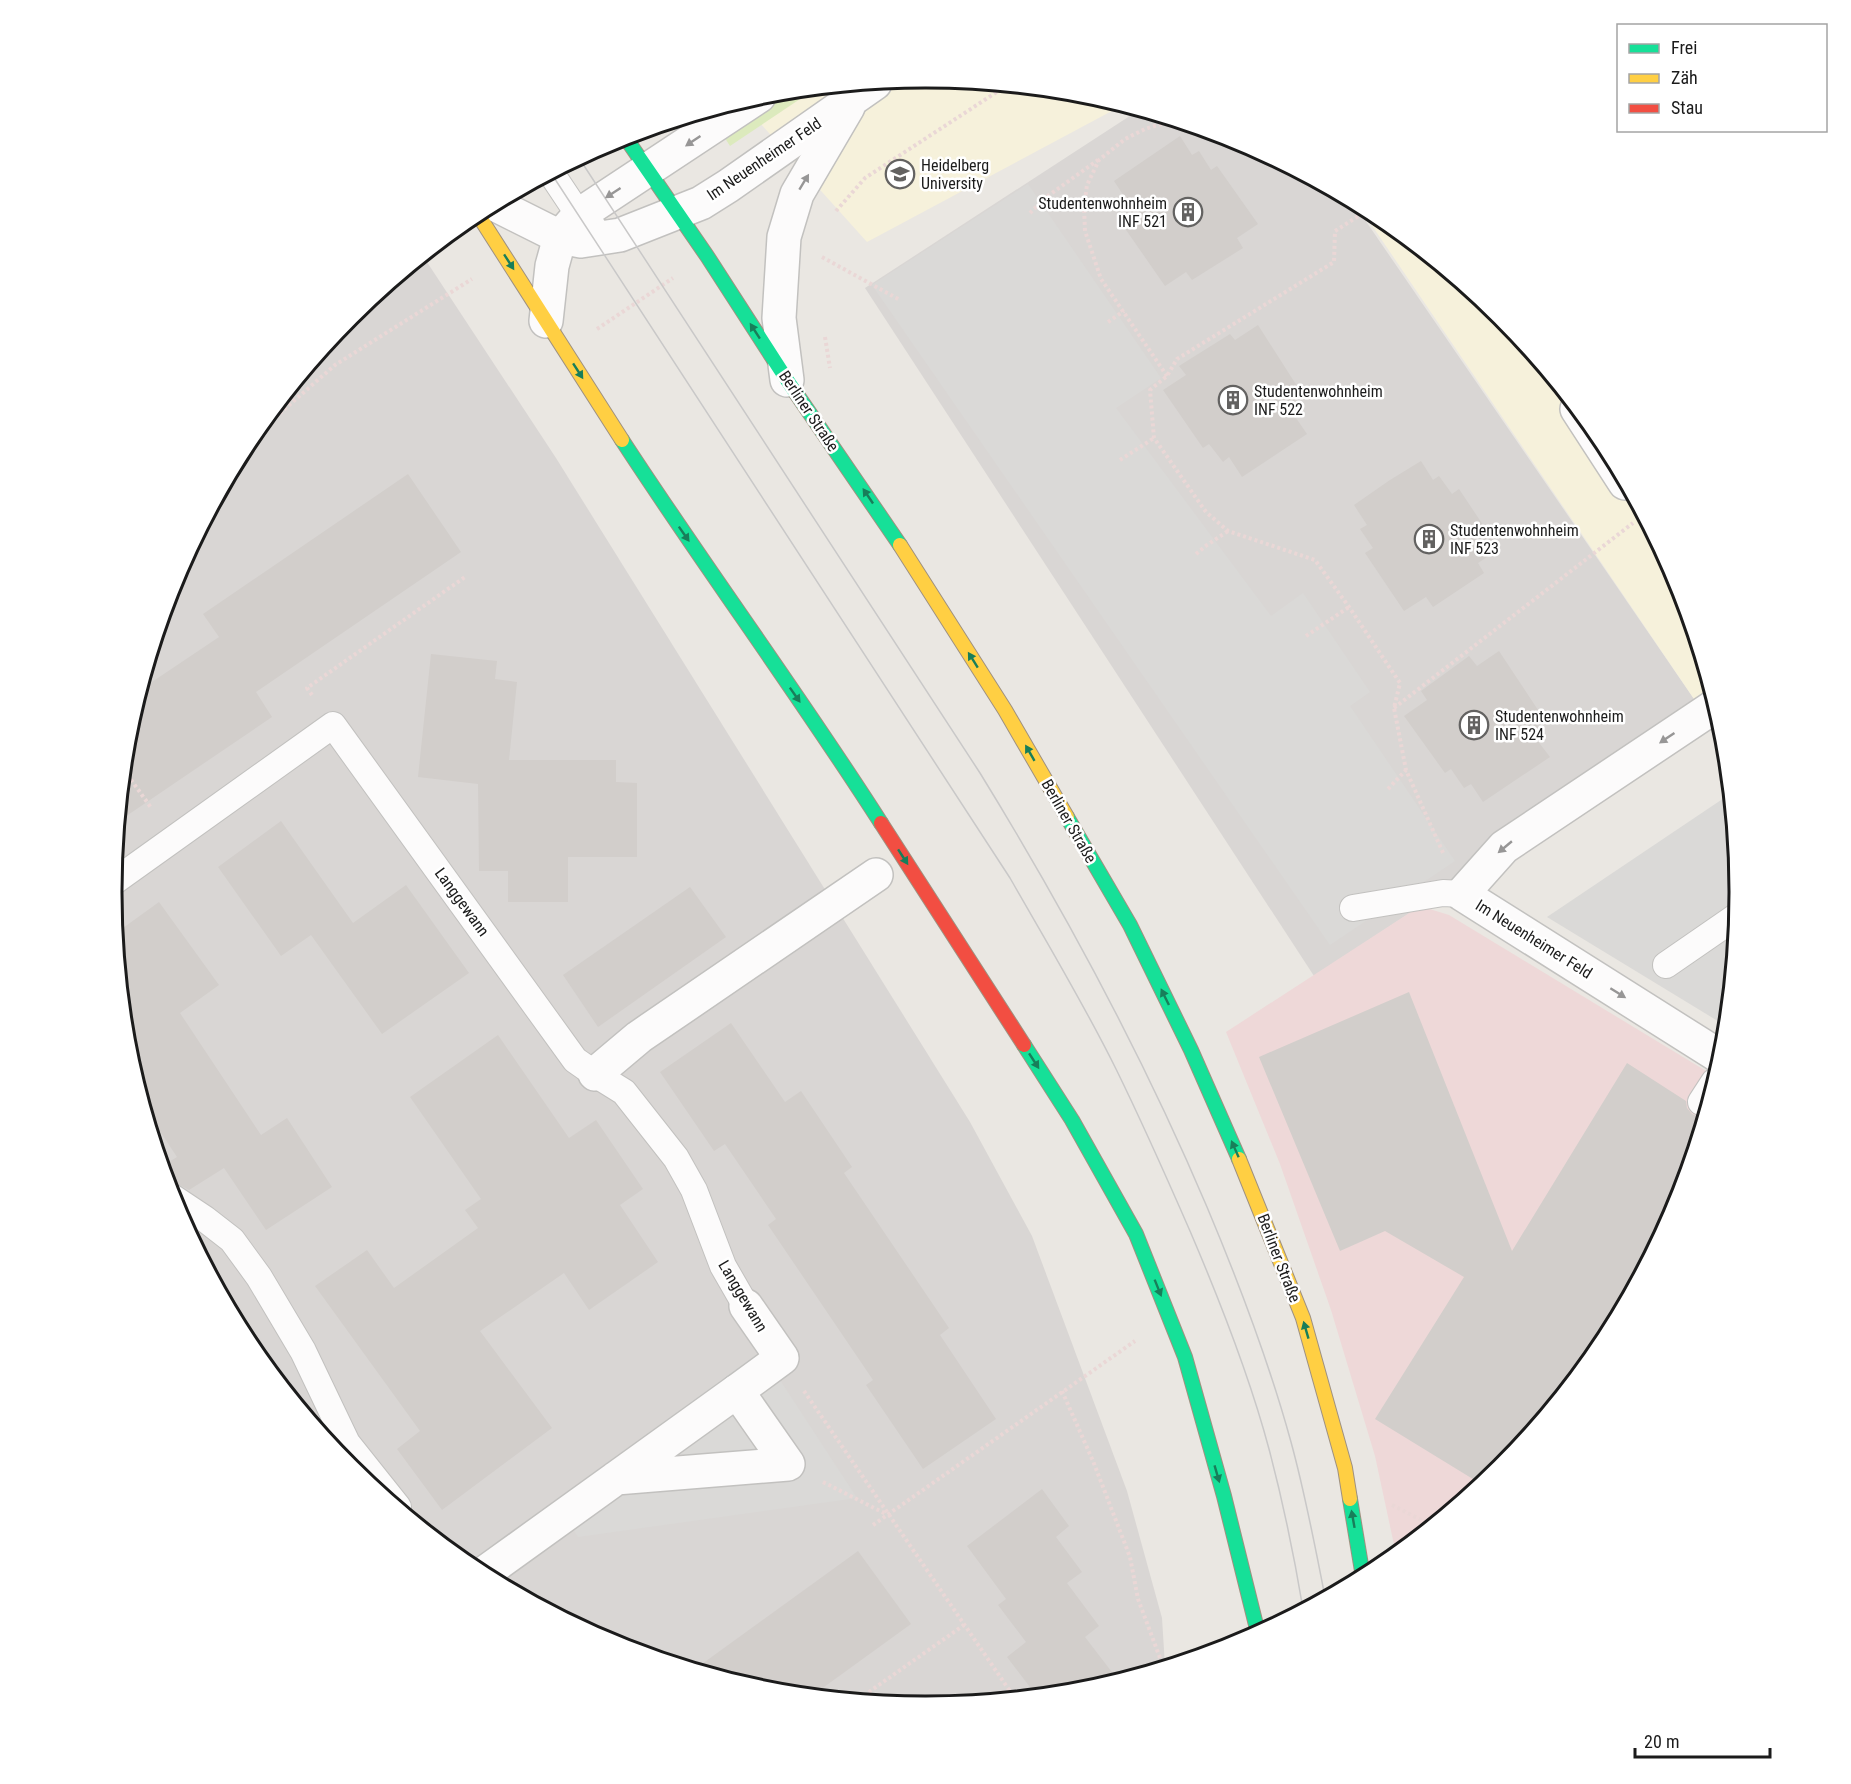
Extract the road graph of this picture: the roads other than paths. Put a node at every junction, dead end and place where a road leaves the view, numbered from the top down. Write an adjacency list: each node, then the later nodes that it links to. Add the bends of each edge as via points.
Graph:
1 (863, 91): 8 (street, Im Neuenheimer Feld, via 728,186)
2 (863, 91): 12 (street, Im Neuenheimer Feld, one-way to 2, via 779,318 784,237 797,194)
3 (735, 112): 5 (street, one-way to 5)
4 (631, 145): 5 (main road, Berliner Straße)
5 (647, 170): 8 (main road, Berliner Straße); 10 (street, one-way to 10)
6 (553, 180): 10 (lane)
7 (506, 207): 10 (street)
8 (676, 213): 10 (street, Im Neuenheimer Feld, via 620,236 581,241); 12 (main road, Berliner Straße, one-way to 8)
9 (483, 222): 11 (main road, one-way to 11)
10 (570, 226): 11 (street, via 552,266)
11 (546, 321): 29 (main road, one-way to 29, via 665,506 846,768 1072,1120 1136,1234 1185,1357)
12 (787, 380): 27 (main road, Berliner Straße, one-way to 12, via 1345,1468 1303,1318 1191,1050 1130,925 1005,710 887,525)
13 (1708, 711): 16 (street, Im Neuenheimer Feld, one-way to 16, via 1504,847)
14 (123, 875): 21 (lane, Langgewann, via 333,725 575,1060)
15 (876, 875): 21 (street, via 639,1037)
16 (1462, 894): 17 (lane, via 1443,893); 20 (street, Im Neuenheimer Feld, one-way to 20)
17 (1353, 908)
18 (1728, 922): 19 (lane)
19 (1666, 965)
20 (1713, 1052)
21 (595, 1074): 23 (lane, Langgewann, via 624,1092 676,1158 694,1190 723,1266)
22 (186, 1206): 25 (lane, via 231,1240 259,1277 303,1350 347,1443)
23 (746, 1306): 24 (street, Langgewann, via 782,1358)
24 (737, 1391): 26 (street); 26 (street, via 788,1464)
25 (370, 1472)
26 (616, 1478): 28 (street)
27 (1361, 1567)
28 (492, 1568)
29 (1256, 1624)

